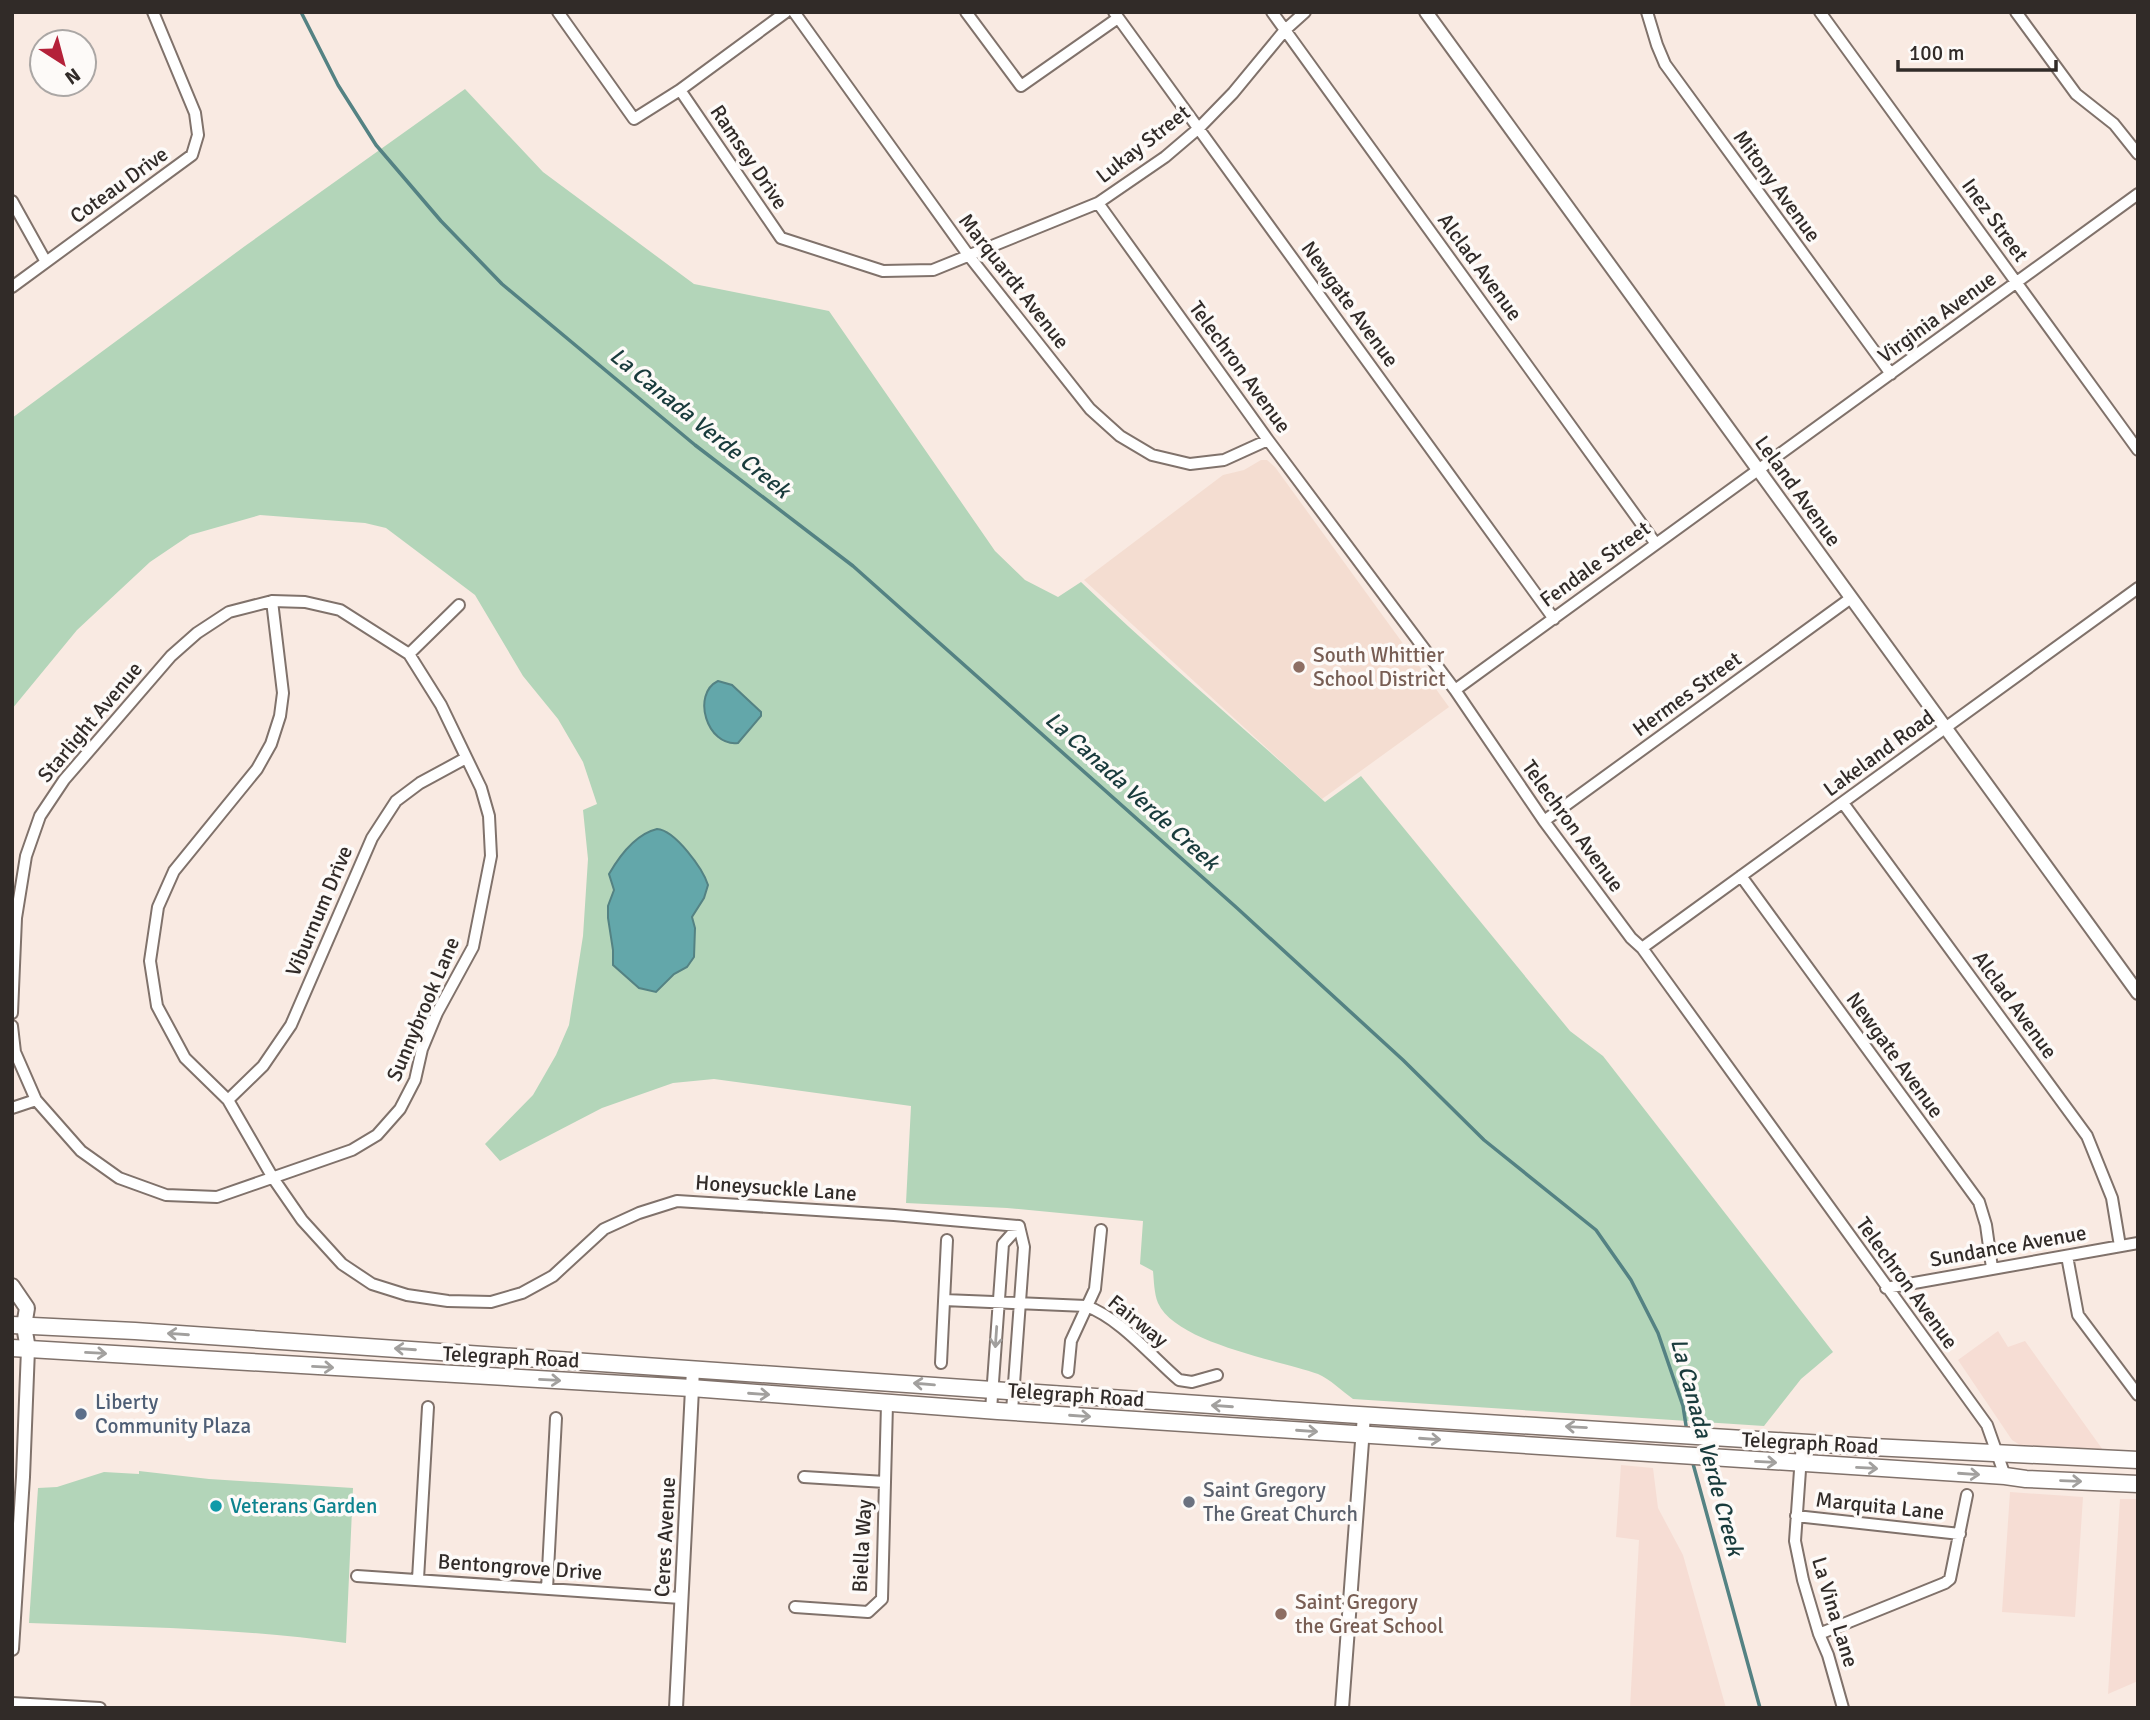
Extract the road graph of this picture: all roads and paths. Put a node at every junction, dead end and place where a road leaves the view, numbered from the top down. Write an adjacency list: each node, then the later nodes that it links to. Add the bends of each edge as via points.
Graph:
1 (153, 12): 21 (street, Coteau Drive, via 195,113 198,135 192,155)
2 (786, 12): 14 (street)
3 (794, 12): 20 (street, Marquardt Avenue)
4 (966, 12): 12 (street, via 1021,86)
5 (1272, 12): 13 (street, Alclad Avenue)
6 (1305, 12): 13 (street, Lukay Street)
7 (1426, 12): 27 (street, Leland Avenue)
8 (1647, 12): 24 (street, Mitony Avenue, via 1672,74)
9 (1820, 12): 22 (street, Inez Street)
10 (2016, 12): 16 (street, via 2076,94 2114,124)
11 (561, 13): 14 (street, via 634,119)
12 (1116, 15): 15 (street, Newgate Avenue)
13 (1285, 30): 15 (street, Lukay Street); 28 (street, Alclad Avenue)
14 (680, 90): 20 (street, Ramsey Drive, via 781,238 883,271 933,271)
15 (1199, 128): 19 (street, Lukay Street); 33 (street, Newgate Avenue)
16 (2138, 154)
17 (2138, 194): 22 (street, Virginia Avenue)
18 (12, 201): 21 (street)
19 (1098, 203): 20 (street, Lukay Street); 25 (street, Telechron Avenue)
20 (969, 256): 25 (street, Marquardt Avenue, via 1090,410 1120,436 1152,455 1190,464 1224,460)
21 (46, 262): 23 (street, Coteau Drive)
22 (2017, 283): 24 (street, Virginia Avenue); 26 (street, Inez Street)
23 (12, 287)
24 (1891, 374): 27 (street, Virginia Avenue)
25 (1268, 440): 35 (street, Telechron Avenue)
26 (2138, 450)
27 (1758, 470): 28 (street, Fendale Street); 30 (street, Leland Avenue)
28 (1656, 544): 33 (street, Fendale Street)
29 (2138, 588): 36 (street, Lakeland Road)
30 (1852, 598): 36 (street, Leland Avenue); 39 (street, Hermes Street)
31 (272, 601): 34 (street, Sunnybrook Lane, via 340,610); 43 (street, Starlight Avenue, via 229,612 171,656 64,780 40,816 26,856 16,918); 46 (street, Honeysuckle Lane, via 283,693 274,734 257,769 174,871 158,907 150,961 158,1006 185,1058)
32 (459, 605): 34 (street)
33 (1554, 619): 35 (street, Fendale Street)
34 (409, 654): 37 (street, Sunnybrook Lane, via 441,705)
35 (1455, 690): 39 (street, Telechron Avenue)
36 (1945, 728): 38 (street, Lakeland Road); 42 (street, Leland Avenue)
37 (466, 758): 46 (street, Viburnum Drive, via 396,801 372,838 291,1024 263,1066); 48 (street, Sunnybrook Lane, via 489,816 491,856 472,947 437,1013 415,1080 400,1109 377,1135 352,1150)
38 (1843, 803): 40 (street, Lakeland Road); 53 (street, Alclad Avenue, via 2087,1136 2112,1198)
39 (1544, 821): 41 (street, Telechron Avenue)
40 (1741, 876): 41 (street, Lakeland Road); 55 (street, Newgate Avenue, via 1979,1202)
41 (1642, 948): 57 (street, Telechron Avenue)
42 (2138, 993)
43 (12, 1013)
44 (12, 1026): 45 (street, via 15,1052)
45 (36, 1100): 47 (street); 48 (street, via 81,1151 119,1178 166,1195 218,1196)
46 (228, 1100): 48 (street, Honeysuckle Lane)
47 (12, 1108)
48 (272, 1178): 49 (street, Honeysuckle Lane, via 342,1264 372,1284 448,1301 491,1301 522,1293 553,1276 604,1229 677,1200)
49 (1019, 1226): 59 (street, via 1003,1244); 60 (street, via 1024,1247)
50 (1101, 1230): 61 (street, via 1095,1289)
51 (947, 1240): 58 (street)
52 (2138, 1242): 53 (street, Sundance Avenue)
53 (2120, 1246): 54 (street, Sundance Avenue)
54 (2067, 1256): 55 (street, Sundance Avenue); 72 (street, via 2078,1315)
55 (1992, 1268): 57 (street, Sundance Avenue)
56 (12, 1286): 63 (main road, via 27,1308)
57 (1886, 1288): 81 (street, Telechron Avenue, via 1987,1425)
58 (944, 1300): 59 (street, Fairway); 65 (street)
59 (999, 1303): 60 (street, Fairway); 70 (street, one-way to 70)
60 (1020, 1304): 61 (street, Fairway); 71 (street)
61 (1087, 1307): 67 (street, via 1071,1341); 68 (street, Fairway, via 1114,1322 1179,1380 1192,1382)
62 (12, 1314): 63 (main road)
63 (18, 1326): 64 (main road); 66 (main road, Telegraph Road, one-way to 63)
64 (20, 1349): 69 (main road, Telegraph Road, one-way to 69); 97 (street, via 23,1477)
65 (941, 1363)
66 (693, 1369): 69 (street, Ceres Avenue); 70 (main road, Telegraph Road, one-way to 66)
67 (1068, 1372)
68 (1217, 1375)
69 (691, 1388): 73 (main road, Telegraph Road, one-way to 73); 94 (street, Ceres Avenue)
70 (992, 1390): 71 (main road, Telegraph Road); 75 (street)
71 (1015, 1391): 76 (street); 77 (main road, Telegraph Road, one-way to 71)
72 (2138, 1395)
73 (887, 1404): 75 (main road, Telegraph Road); 86 (street, Biella Way)
74 (428, 1407): 92 (street)
75 (990, 1410): 76 (main road, Telegraph Road)
76 (1012, 1411): 79 (main road, Telegraph Road, one-way to 79)
77 (1364, 1415): 79 (street); 80 (main road, Telegraph Road, one-way to 77)
78 (556, 1418): 93 (street)
79 (1362, 1435): 83 (main road, Telegraph Road, one-way to 83); 101 (street)
80 (1802, 1442): 81 (main road, Telegraph Road); 83 (street, La Vina Lane)
81 (1997, 1454): 82 (main road, Telegraph Road); 84 (street, Telechron Avenue)
82 (2138, 1460)
83 (1800, 1464): 84 (main road, Telegraph Road, one-way to 84); 89 (street, La Vina Lane)
84 (2005, 1476): 87 (main road, Telegraph Road, one-way to 87)
85 (804, 1477): 86 (street)
86 (885, 1482): 95 (street, Biella Way, via 882,1600 868,1612)
87 (2138, 1484)
88 (1967, 1495): 90 (street)
89 (1796, 1516): 90 (street, Marquita Lane); 96 (street, La Vina Lane, via 1798,1560)
90 (1960, 1534): 96 (street, via 1950,1579 1945,1583)
91 (356, 1576): 92 (street, Bentongrove Drive)
92 (418, 1579): 93 (street, Bentongrove Drive)
93 (547, 1589): 94 (street, Bentongrove Drive)
94 (681, 1598): 100 (street, Ceres Avenue)
95 (795, 1607)
96 (1819, 1634): 102 (street, La Vina Lane)
97 (12, 1649)
98 (12, 1703): 99 (street)
99 (100, 1708)
100 (676, 1708)
101 (1342, 1708)
102 (1843, 1708)

